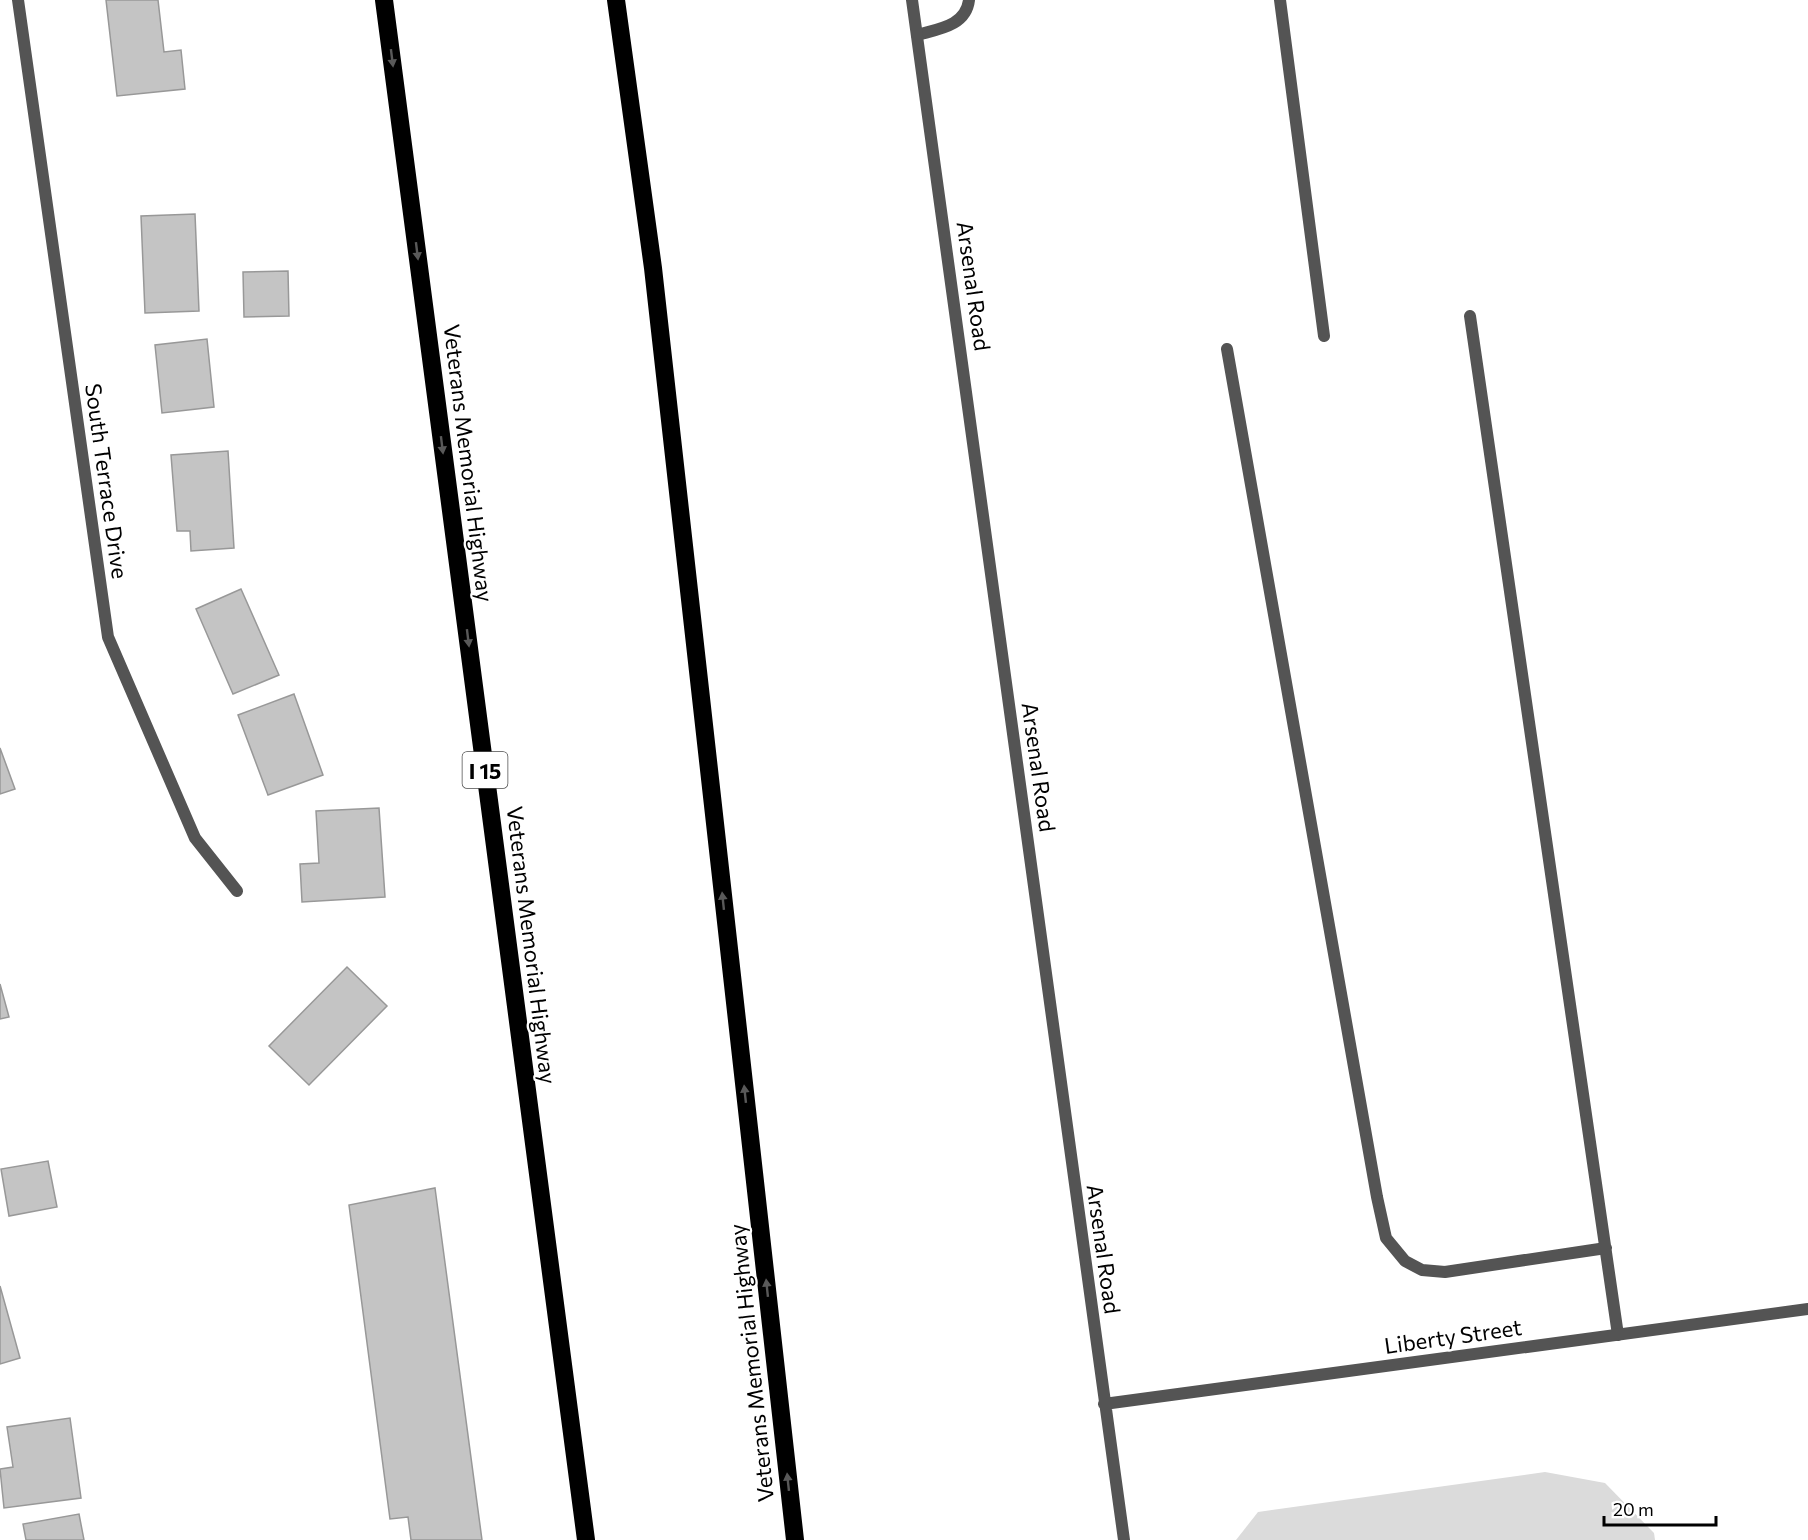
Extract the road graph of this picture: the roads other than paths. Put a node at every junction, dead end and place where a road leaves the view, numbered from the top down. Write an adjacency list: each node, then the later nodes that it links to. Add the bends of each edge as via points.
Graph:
1 (18, 0): 11 (street, South Terrace Drive, via 108,637 195,838)
2 (384, 0): 16 (highway, Veterans Memorial Highway / I 15, one-way to 16)
3 (616, 0): 17 (highway, Veterans Memorial Highway, one-way to 3, via 653,268)
4 (912, 0): 7 (street, Arsenal Road)
5 (969, 0): 7 (street, via 968,9 952,26)
6 (1280, 0): 9 (street)
7 (917, 35): 15 (street, Arsenal Road)
8 (1470, 316): 12 (street)
9 (1324, 336)
10 (1227, 349): 12 (street, via 1386,1238 1405,1261 1422,1270 1445,1272)
11 (237, 891)
12 (1606, 1248): 14 (street)
13 (1808, 1309): 14 (street, Liberty Street)
14 (1618, 1335): 15 (street, Liberty Street)
15 (1104, 1404): 18 (street, Arsenal Road)
16 (586, 1540)
17 (795, 1540)
18 (1124, 1540)

